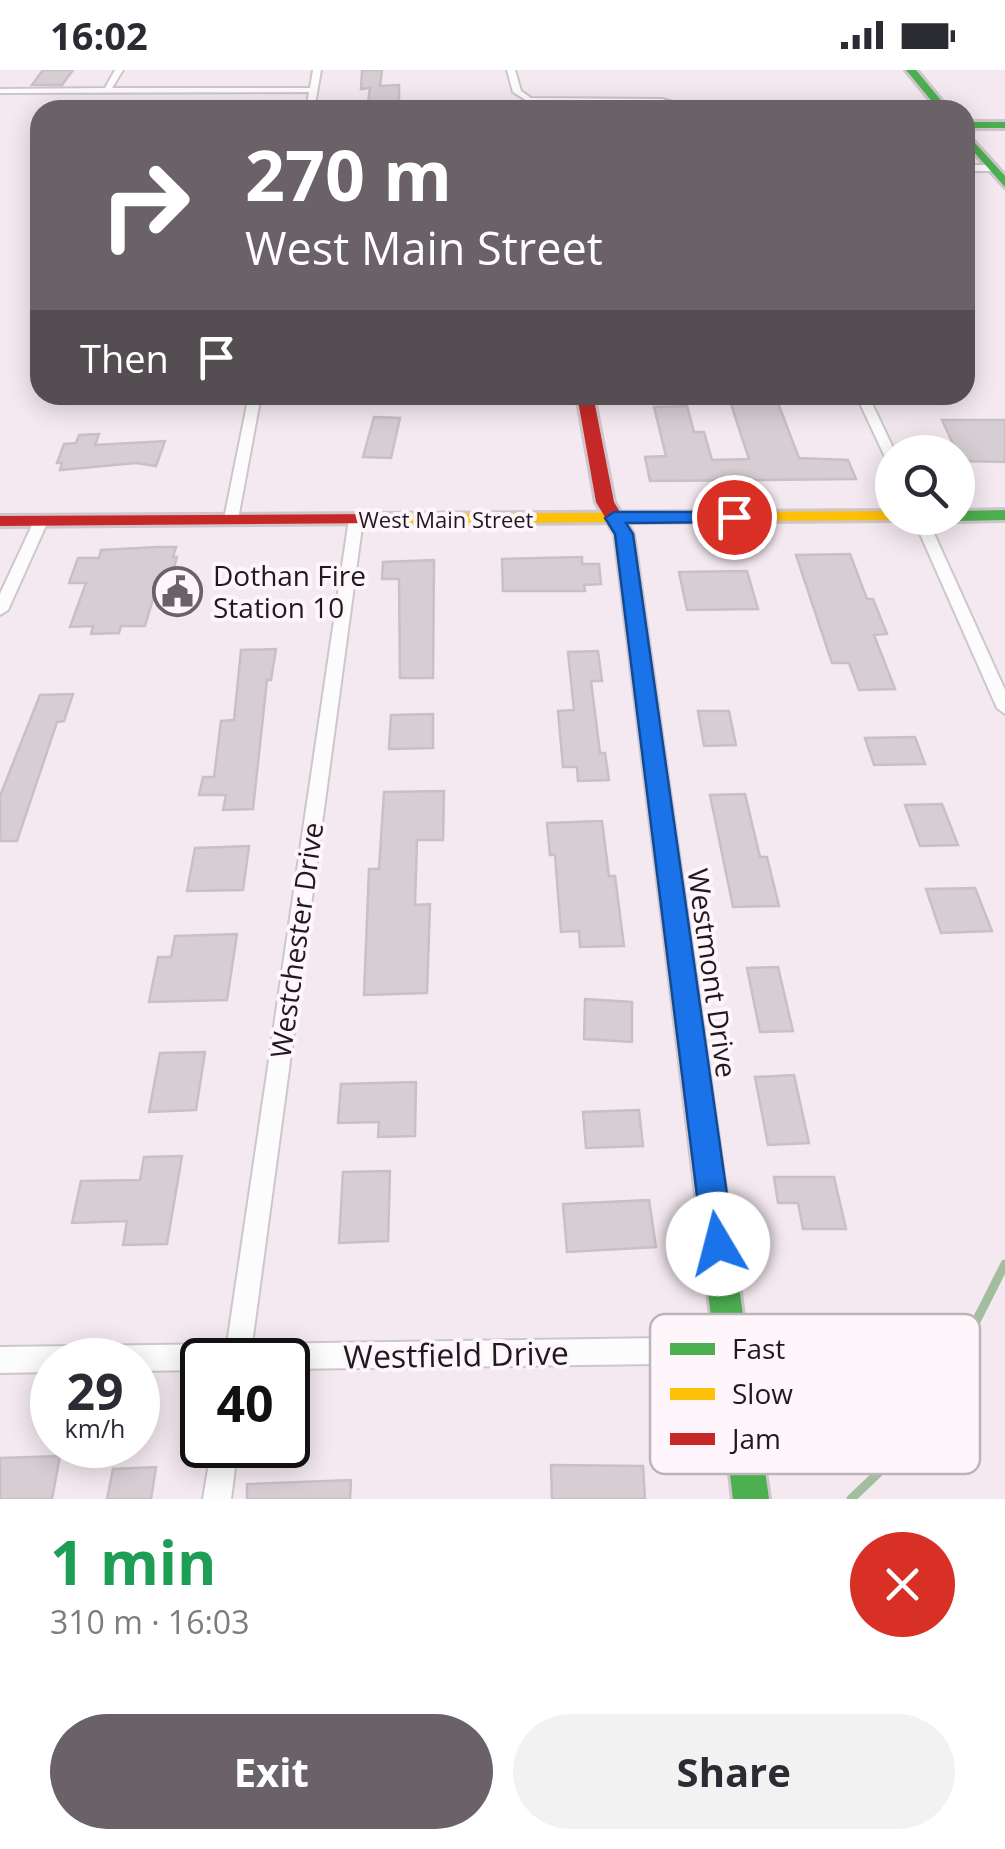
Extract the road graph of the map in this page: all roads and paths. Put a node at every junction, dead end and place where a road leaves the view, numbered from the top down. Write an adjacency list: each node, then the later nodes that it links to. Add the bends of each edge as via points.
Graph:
1 (119, 70): 7 (street)
2 (317, 70): 5 (street)
3 (511, 70): 9 (street, via 516,92)
4 (912, 70): 10 (street)
5 (314, 90): 7 (street); 8 (street)
6 (0, 91): 7 (street)
7 (108, 91)
8 (312, 100)
9 (529, 100)
10 (936, 100)
11 (975, 125): 12 (street)
12 (1005, 125)
13 (975, 147): 14 (street)
14 (999, 175)
15 (253, 405): 23 (street)
16 (587, 405): 22 (street, Westmont Drive, via 605,502)
17 (867, 405): 18 (street)
18 (881, 435)
19 (1005, 515): 21 (street)
20 (875, 516): 22 (street, West Main Street)
21 (975, 516)
22 (614, 518): 24 (street, West Main Street); 30 (street, Westmont Drive, via 624,534)
23 (231, 519): 24 (street, West Main Street); 25 (street, West Main Street)
24 (356, 519): 31 (street, Westchester Drive)
25 (41, 520): 26 (street, West Main Street); 28 (street)
26 (0, 521)
27 (928, 535): 29 (street)
28 (0, 610)
29 (1005, 708)
30 (727, 1314)
31 (240, 1338)
32 (650, 1351): 33 (street, Westfield Drive)
33 (310, 1358)
34 (180, 1359): 35 (street, Westfield Drive)
35 (0, 1360)
36 (222, 1468): 38 (street)
37 (748, 1474): 39 (street, Westmont Drive)
38 (217, 1499)
39 (751, 1499)

